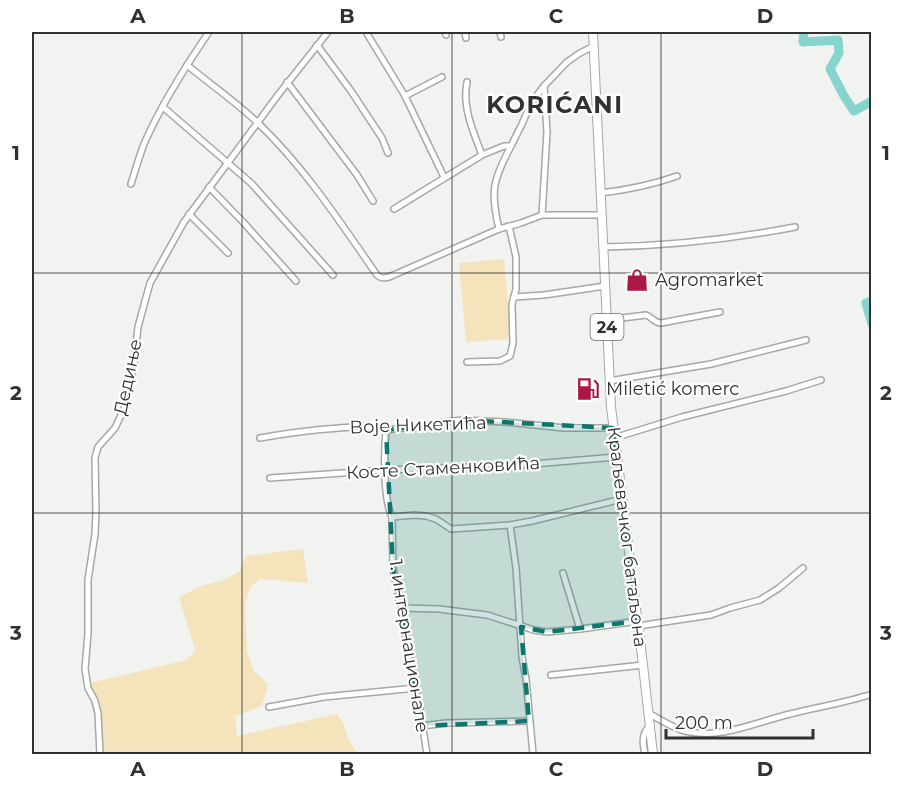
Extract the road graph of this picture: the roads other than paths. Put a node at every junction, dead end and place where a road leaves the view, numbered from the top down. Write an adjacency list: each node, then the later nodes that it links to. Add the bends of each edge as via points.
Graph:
1 (209, 32): 7 (street)
2 (328, 32): 5 (street, Дедиње)
3 (366, 32): 12 (street)
4 (593, 32): 6 (main road, Краљевачког батаљона / 24)
5 (317, 45): 9 (street, Дедиње); 16 (street, via 382,138)
6 (594, 46): 11 (street, via 567,62); 23 (main road, Краљевачког батаљона / 24)
7 (186, 65): 13 (street); 14 (street)
8 (442, 77): 12 (street)
9 (287, 82): 14 (street, Дедиње); 24 (street)
10 (467, 82): 17 (street, via 466,106)
11 (544, 86): 15 (street); 27 (street)
12 (405, 96): 20 (street)
13 (163, 107): 18 (street); 21 (street)
14 (257, 123): 18 (street, Дедиње); 31 (street, via 311,183 377,275 384,279)
15 (510, 146): 17 (street); 31 (street, via 493,192)
16 (388, 153)
17 (482, 155): 20 (street)
18 (227, 162): 22 (street, Дедиње); 34 (street, via 251,183)
19 (677, 176): 23 (street)
20 (444, 177): 25 (street)
21 (131, 184)
22 (209, 187): 26 (street, Дедиње); 35 (street)
23 (600, 193): 28 (main road, Краљевачког батаљона / 24)
24 (373, 201)
25 (394, 209)
26 (189, 214): 33 (street); 69 (street, Дедиње, via 150,283 124,409 95,455 95,534 87,580 85,669 98,713)
27 (542, 215): 28 (street); 29 (street)
28 (601, 215): 32 (main road, Краљевачког батаљона / 24)
29 (509, 226): 31 (street); 37 (street, via 516,257)
30 (795, 227): 32 (street, via 649,247)
31 (499, 229)
32 (603, 247): 36 (main road, Краљевачког батаљона / 24)
33 (228, 253)
34 (333, 275)
35 (296, 281)
36 (605, 286): 37 (street); 39 (main road, Краљевачког батаљона / 24)
37 (514, 297): 41 (street, via 510,356 500,361)
38 (720, 312): 39 (street, via 661,323 646,315)
39 (606, 320): 43 (main road, Краљевачког батаљона / 24)
40 (806, 340): 43 (street, via 711,364)
41 (467, 362)
42 (822, 380): 47 (street)
43 (609, 381): 44 (main road, Краљевачког батаљона / 24)
44 (613, 428): 45 (street, Воје Никетића, via 462,420); 47 (main road, Краљевачког батаљона / 24)
45 (386, 430): 46 (street, Воје Никетића, via 376,426 355,427); 49 (street, 1. интернационале)
46 (260, 438)
47 (614, 438): 48 (main road, Краљевачког батаљона / 24)
48 (616, 457): 49 (street, Косте Стаменковића); 51 (main road, Краљевачког батаљона / 24)
49 (386, 470): 50 (street, Косте Стаменковића); 52 (street, 1. интернационале)
50 (270, 478)
51 (622, 499): 53 (street); 57 (main road, Краљевачког батаљона / 24)
52 (392, 517): 53 (street, via 426,516 451,529); 56 (street, 1. интернационале, via 393,568)
53 (510, 525): 58 (street)
54 (803, 568): 57 (street, via 760,600 711,615)
55 (563, 573): 59 (street)
56 (402, 608): 58 (street, via 487,615); 62 (street, 1. интернационале)
57 (638, 623): 59 (street); 60 (main road, Краљевачког батаљона / 24)
58 (521, 626): 59 (street, via 547,632); 66 (street)
59 (580, 629)
60 (643, 665): 61 (street); 65 (main road, Краљевачког батаљона / 24)
61 (551, 675)
62 (416, 688): 64 (street); 67 (street, 1. интернационале)
63 (872, 694): 65 (street, via 716,733 686,731)
64 (269, 707)
65 (648, 713): 68 (main road, Краљевачког батаљона / 24)
66 (530, 721): 67 (street); 71 (street)
67 (422, 726): 70 (street, 1. интернационале)
68 (650, 727): 72 (street, via 644,734); 73 (main road, Краљевачког батаљона / 24)
69 (100, 754)
70 (427, 754)
71 (533, 754)
72 (645, 754)
73 (653, 754)

